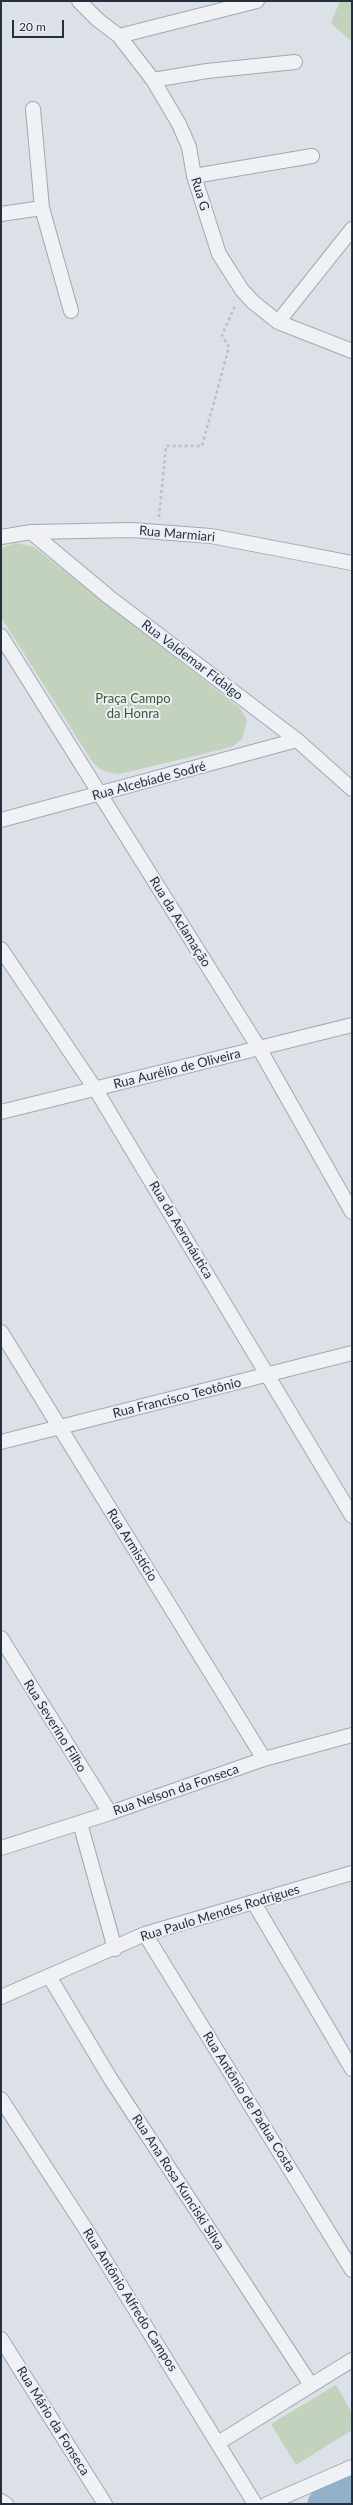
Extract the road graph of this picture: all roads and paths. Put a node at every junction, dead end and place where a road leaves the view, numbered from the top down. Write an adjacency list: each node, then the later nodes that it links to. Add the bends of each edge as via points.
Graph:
1 (80, 1): 3 (street, Rua G, via 98,20)
2 (257, 1): 3 (street)
3 (119, 36): 5 (street, Rua G)
4 (295, 62): 5 (street)
5 (153, 80): 8 (street, Rua G, via 186,141)
6 (34, 108): 9 (street)
7 (312, 156): 8 (street)
8 (194, 176): 12 (street, Rua G, via 219,254)
9 (42, 208): 10 (street); 13 (street)
10 (1, 214)
11 (352, 229): 14 (street)
12 (242, 290): 14 (street, Rua G, via 252,302); 17 (path, via 222,335 229,346 202,446 166,446)
13 (71, 311)
14 (278, 322): 15 (street, Rua G)
15 (352, 351)
16 (31, 532): 17 (street, Rua Marmiari); 18 (street, Rua Marmiari); 21 (street, Rua Valdemar Fidalgo, via 110,597)
17 (158, 532): 19 (street, Rua Marmiari, via 211,536)
18 (1, 537)
19 (352, 563)
20 (1, 636): 23 (street, Rua da Aclamação)
21 (297, 740): 22 (street, Rua Valdemar Fidalgo); 23 (street, Rua Alcebíade Sodré)
22 (352, 789)
23 (100, 794): 24 (street, Rua Alcebíade Sodré); 27 (street, Rua da Aclamação)
24 (1, 820)
25 (1, 949): 28 (street, Rua da Aeronáutica)
26 (352, 1025): 27 (street, Rua Aurélio de Oliveira)
27 (259, 1048): 28 (street, Rua Aurélio de Oliveira); 30 (street, Rua da Aclamação)
28 (96, 1090): 29 (street, Rua Aurélio de Oliveira); 34 (street, Rua da Aeronáutica)
29 (1, 1112)
30 (346, 1189): 31 (street, Rua da Aclamação)
31 (352, 1212)
32 (1, 1332): 35 (street, Rua Armistício)
33 (352, 1353): 34 (street, Rua Francisco Teotônio)
34 (268, 1375): 35 (street, Rua Francisco Teotônio); 37 (street, Rua da Aeronáutica)
35 (60, 1427): 36 (street, Rua Francisco Teotônio); 40 (street, Rua Armistício)
36 (1, 1442)
37 (352, 1516)
38 (1, 1638): 41 (street, Rua Severino Filho)
39 (352, 1735): 40 (street, Rua Nelson da Fonseca)
40 (264, 1759): 41 (street, Rua Nelson da Fonseca)
41 (110, 1813): 42 (street, Rua Nelson da Fonseca)
42 (80, 1823): 43 (street, Rua Nelson da Fonseca); 47 (street)
43 (1, 1848)
44 (352, 1873): 45 (street, Rua Paulo Mendes Rodrigues)
45 (254, 1903): 46 (street, Rua Paulo Mendes Rodrigues); 50 (street)
46 (145, 1934): 47 (street, Rua Paulo Mendes Rodrigues); 52 (street, Rua Antônio de Padua Costa)
47 (116, 1949): 48 (street, Rua Paulo Mendes Rodrigues)
48 (49, 1976): 49 (street, Rua Paulo Mendes Rodrigues); 55 (street, Rua Ana Rosa Kunciski Silva, via 110,2078)
49 (1, 1996)
50 (352, 2069)
51 (1, 2099): 56 (street, Rua Antônio Alfredo Campos, via 85,2228)
52 (352, 2270)
53 (1, 2339): 60 (street, Rua Mário da Fonseca)
54 (352, 2360): 55 (street)
55 (311, 2385): 56 (street)
56 (218, 2443): 61 (street, Rua Antônio Alfredo Campos)
57 (352, 2468): 62 (street)
58 (1, 2502): 59 (street)
59 (6, 2504)
60 (105, 2504)
61 (255, 2504)
62 (267, 2504)

